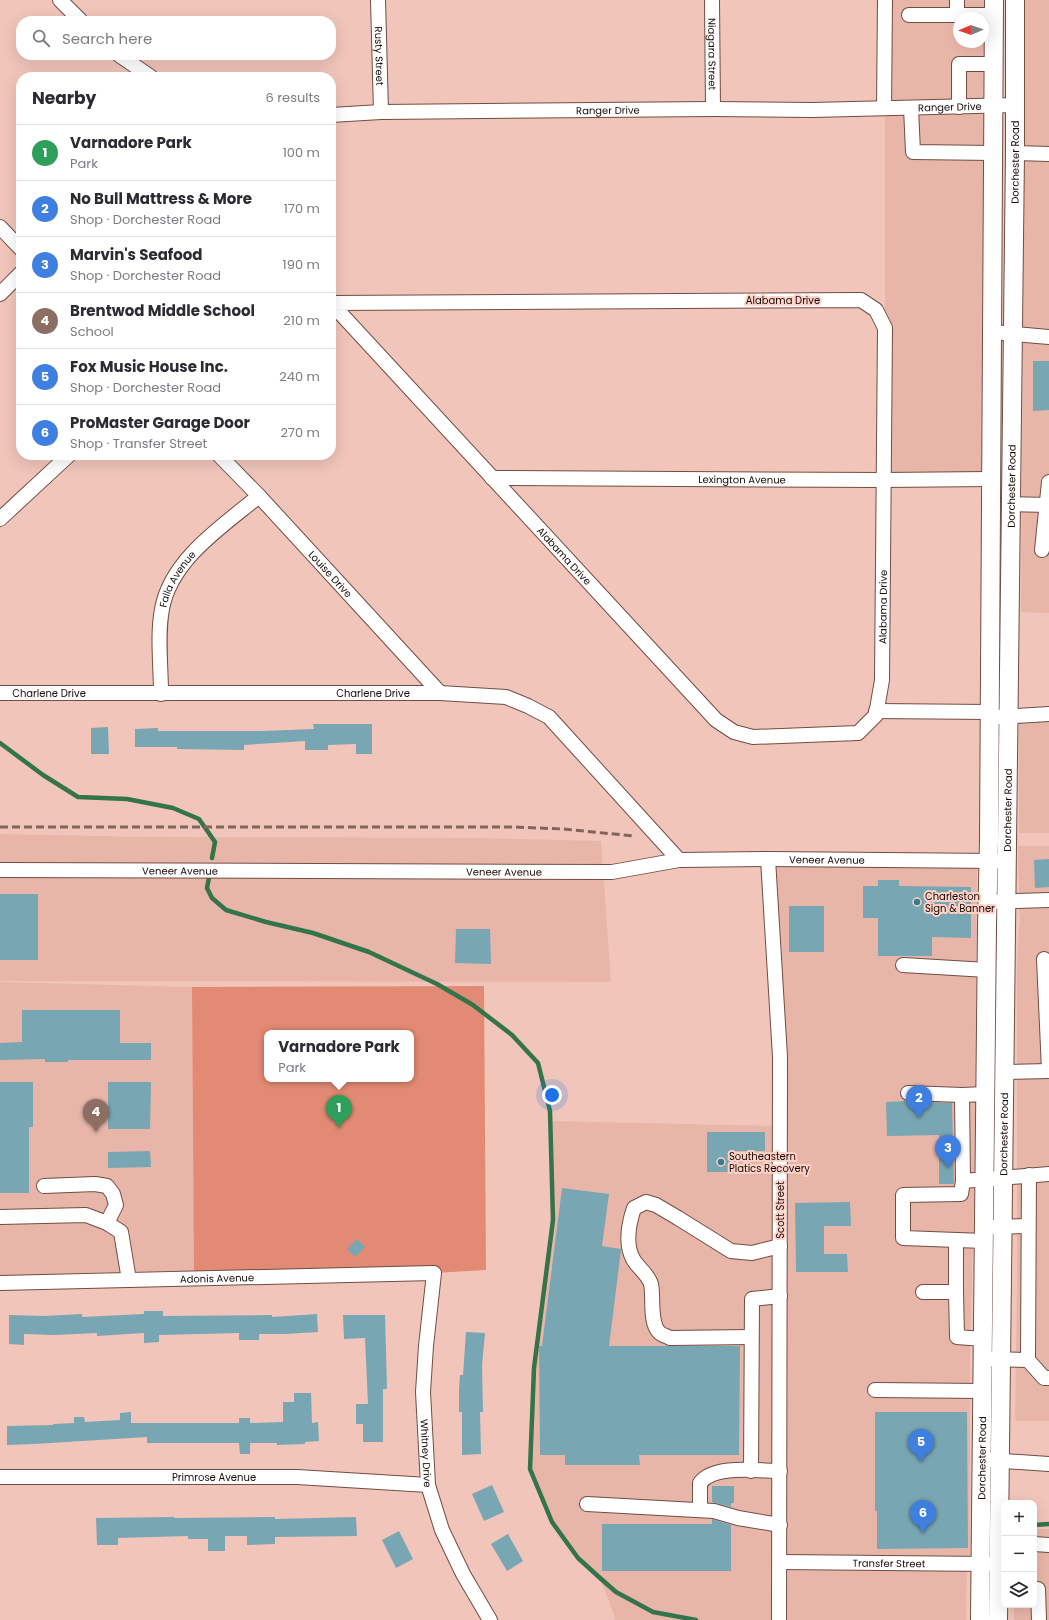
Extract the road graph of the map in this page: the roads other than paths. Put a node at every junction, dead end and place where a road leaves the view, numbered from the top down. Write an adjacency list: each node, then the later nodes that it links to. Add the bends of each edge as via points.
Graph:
1 (60, 0): 12 (street)
2 (378, 0): 22 (street, Rusty Street)
3 (712, 0): 21 (street, Niagara Street)
4 (885, 0): 19 (street)
5 (957, 0): 8 (street)
6 (1015, 0): 16 (main road, Dorchester Road)
7 (994, 8): 9 (street); 14 (main road, Dorchester Road)
8 (957, 12)
9 (973, 12)
10 (909, 15): 11 (street)
11 (953, 15)
12 (76, 16)
13 (126, 60): 15 (street)
14 (993, 64): 17 (main road, Dorchester Road); 18 (street, via 959,64)
15 (144, 72)
16 (1016, 105): 17 (street, Ranger Drive); 25 (main road, Dorchester Road)
17 (993, 106): 18 (street, Ranger Drive); 24 (main road, Dorchester Road)
18 (959, 107): 20 (street, Ranger Drive)
19 (884, 108): 20 (street, Ranger Drive); 21 (street, Ranger Drive)
20 (911, 108): 24 (street, via 913,152)
21 (713, 109): 22 (street, Ranger Drive)
22 (381, 112): 23 (street, Ranger Drive)
23 (336, 115)
24 (993, 153): 33 (main road, Dorchester Road)
25 (1015, 153): 26 (street); 34 (main road, Dorchester Road)
26 (1049, 154)
27 (0, 227): 28 (street)
28 (16, 244)
29 (16, 278): 30 (street)
30 (0, 294)
31 (336, 303): 40 (street, Alabama Drive, via 862,300 876,310 885,328)
32 (336, 308): 38 (street, Alabama Drive)
33 (992, 332): 34 (street); 39 (main road, Dorchester Road)
34 (1013, 335): 35 (street); 43 (main road, Dorchester Road)
35 (1049, 337)
36 (64, 460): 45 (street)
37 (224, 460): 42 (street, Louise Drive)
38 (492, 478): 40 (street, Lexington Avenue); 50 (street, Alabama Drive, via 716,720 734,732 753,737 858,733 876,715)
39 (991, 479): 40 (street, Lexington Avenue); 52 (main road, Dorchester Road)
40 (883, 480): 50 (street, Alabama Drive, via 882,680)
41 (1049, 482): 44 (street)
42 (259, 496): 48 (street, Louise Drive); 49 (street, Falla Avenue, via 188,557 166,592 160,635)
43 (1011, 504): 44 (street); 53 (main road, Dorchester Road)
44 (1048, 505): 46 (street)
45 (0, 519)
46 (1042, 550)
47 (0, 693): 49 (street, Charlene Drive)
48 (440, 693): 49 (street, Charlene Drive); 55 (street, Charlene Drive, via 506,697 549,717)
49 (161, 694)
50 (876, 711): 52 (street)
51 (1049, 714): 53 (street)
52 (990, 715): 53 (street); 56 (main road, Dorchester Road)
53 (1009, 716): 57 (main road, Dorchester Road)
54 (768, 859): 55 (street, Veneer Avenue); 56 (street, Veneer Avenue); 82 (street, Scott Street, via 780,1058)
55 (679, 860): 58 (street, Veneer Avenue, via 612,872)
56 (989, 861): 57 (street, Veneer Avenue); 60 (main road, Dorchester Road)
57 (1007, 861): 61 (main road, Dorchester Road)
58 (0, 870)
59 (1049, 900): 61 (street)
60 (988, 902): 61 (street); 64 (main road, Dorchester Road)
61 (1007, 902): 66 (main road, Dorchester Road)
62 (1044, 959): 65 (street)
63 (903, 965): 64 (street)
64 (987, 970): 68 (main road, Dorchester Road)
65 (1049, 1071): 66 (street)
66 (1005, 1072): 72 (main road, Dorchester Road)
67 (908, 1093): 69 (street)
68 (986, 1094): 69 (street); 74 (main road, Dorchester Road)
69 (962, 1095): 73 (street)
70 (1049, 1174): 71 (street)
71 (1029, 1175): 72 (street); 78 (street)
72 (1003, 1177): 74 (street); 79 (main road, Dorchester Road)
73 (963, 1181): 74 (street); 81 (street, via 961,1194 902,1195 903,1238)
74 (985, 1181): 80 (main road, Dorchester Road)
75 (44, 1186): 77 (street, via 107,1186 116,1205)
76 (0, 1217): 77 (street, via 86,1215)
77 (107, 1223): 84 (street, via 121,1232)
78 (1028, 1226): 79 (street); 93 (street)
79 (1003, 1227): 80 (street); 92 (main road, Dorchester Road)
80 (984, 1234): 81 (street); 90 (main road, Dorchester Road)
81 (956, 1240): 87 (street)
82 (780, 1246): 88 (street, Scott Street); 89 (street, via 752,1253 731,1251 656,1205 646,1202 634,1208 629,1223 629,1242 633,1258 651,1285 653,1319 659,1332 670,1338)
83 (434, 1273): 84 (street, Adonis Avenue); 103 (street, Whitney Drive, via 423,1392)
84 (128, 1280): 85 (street, Adonis Avenue)
85 (0, 1283)
86 (923, 1292): 87 (street)
87 (956, 1292): 90 (street, via 956,1337)
88 (780, 1296): 89 (street, via 752,1299); 101 (street, Scott Street)
89 (751, 1337): 100 (street)
90 (983, 1339): 91 (main road, Dorchester Road)
91 (983, 1359): 92 (street); 96 (main road, Dorchester Road)
92 (1001, 1360): 93 (street); 98 (main road, Dorchester Road)
93 (1028, 1360): 94 (street, via 1044,1378)
94 (1049, 1378)
95 (875, 1390): 96 (street)
96 (983, 1391): 97 (main road, Dorchester Road)
97 (982, 1459): 98 (street); 107 (main road, Dorchester Road)
98 (1000, 1461): 99 (street); 107 (main road, Dorchester Road)
99 (1049, 1464)
100 (750, 1471): 101 (street); 105 (street, via 718,1472 703,1480 700,1487)
101 (780, 1471): 106 (street, Scott Street)
102 (0, 1477): 103 (street, Primrose Avenue, via 297,1478)
103 (428, 1485): 116 (street, Whitney Drive, via 442,1530 463,1574)
104 (588, 1504): 105 (street)
105 (700, 1510): 106 (street)
106 (780, 1525): 110 (street, Scott Street)
107 (995, 1544): 111 (main road, Dorchester Road); 112 (main road, Dorchester Road)
108 (1037, 1544): 109 (street)
109 (1049, 1545)
110 (780, 1562): 111 (street, Transfer Street); 117 (street, Scott Street)
111 (981, 1564): 112 (street, Transfer Street); 118 (main road, Dorchester Road)
112 (999, 1565): 114 (main road, Dorchester Road)
113 (1040, 1589): 115 (street)
114 (1001, 1591): 119 (main road, Dorchester Road)
115 (1042, 1616)
116 (490, 1620)
117 (779, 1620)
118 (980, 1620)
119 (998, 1620)

